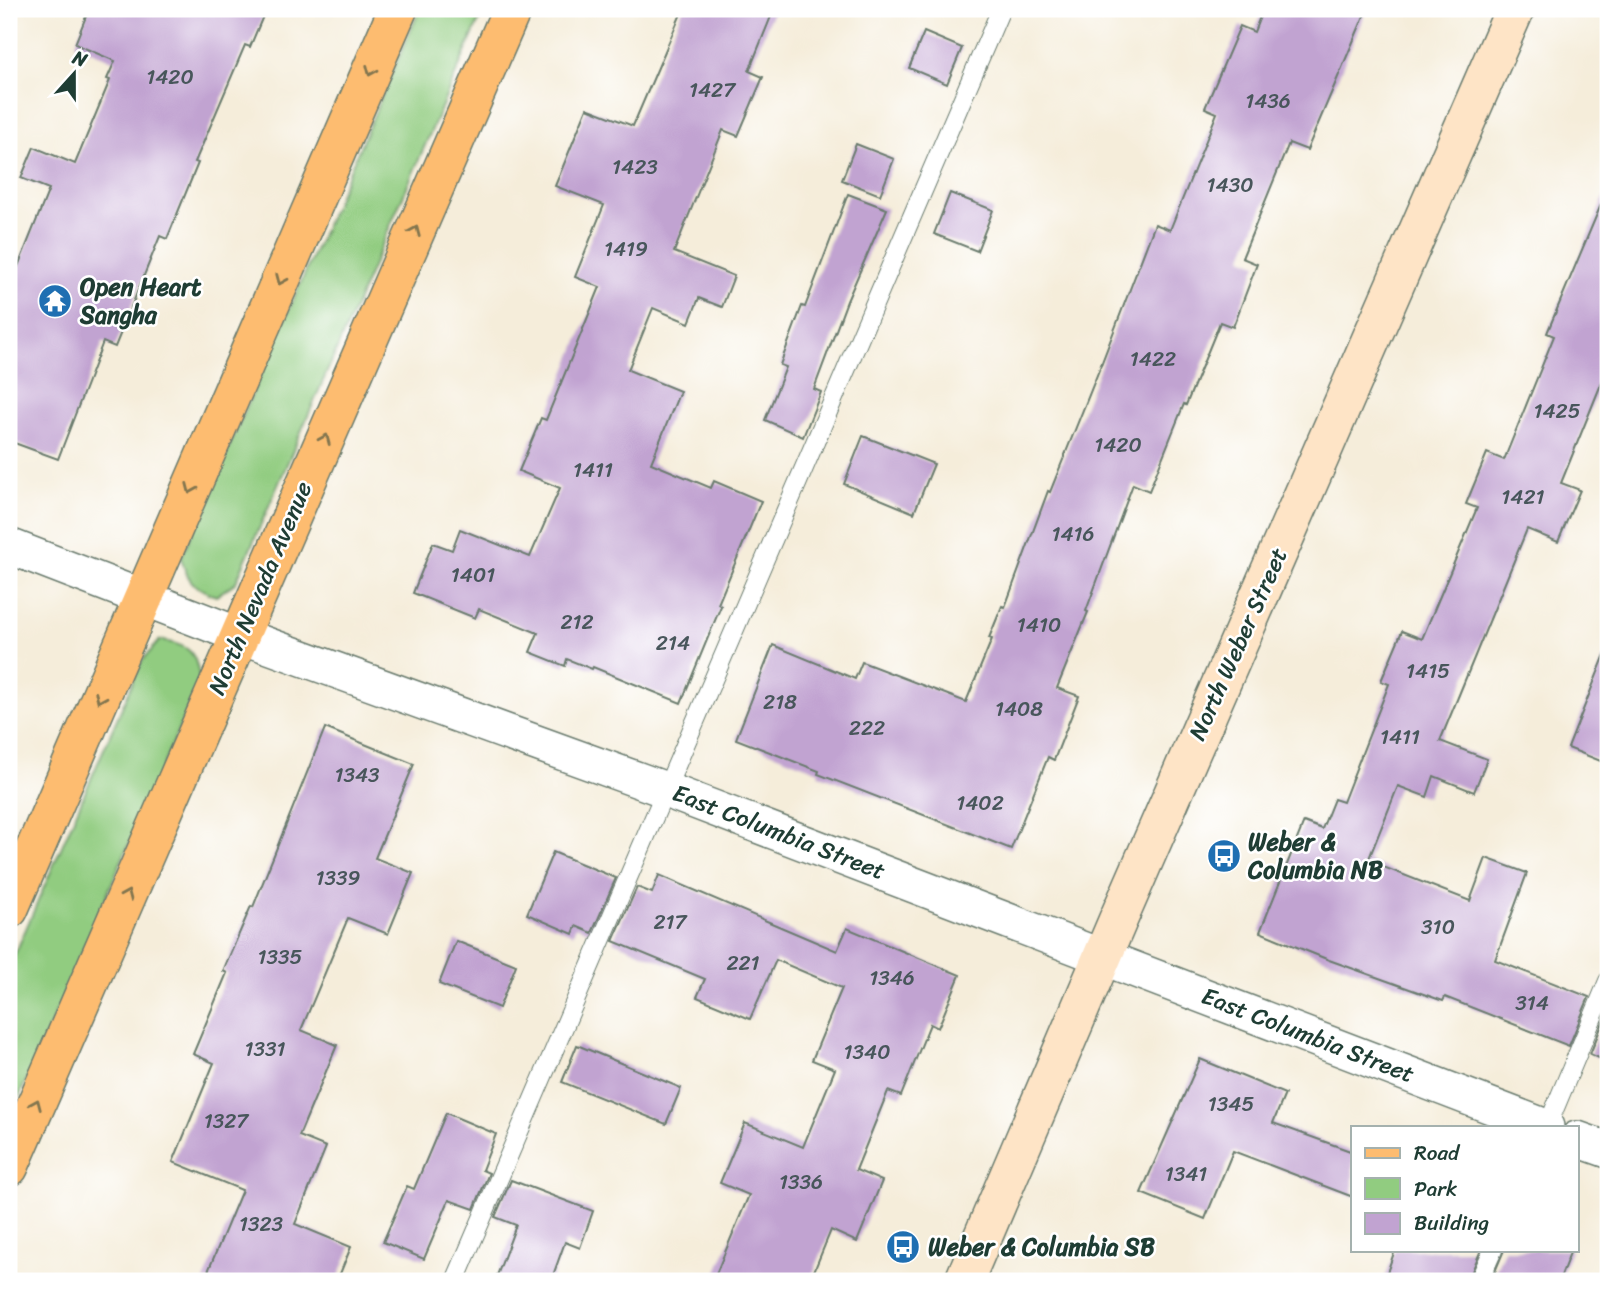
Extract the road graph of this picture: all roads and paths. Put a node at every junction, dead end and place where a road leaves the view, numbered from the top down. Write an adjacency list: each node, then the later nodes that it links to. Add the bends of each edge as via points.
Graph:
1 (398, 9): 6 (main road, one-way to 6)
2 (512, 9): 7 (main road, North Nevada Avenue, one-way to 2)
3 (1001, 9): 8 (lane)
4 (1515, 9): 10 (street, North Weber Street)
5 (9, 545): 6 (street, East Columbia Street)
6 (143, 599): 7 (street, East Columbia Street); 9 (main road, one-way to 9)
7 (239, 635): 8 (street, East Columbia Street); 16 (main road, North Nevada Avenue, one-way to 7)
8 (666, 790): 10 (street, East Columbia Street); 18 (lane)
9 (9, 909)
10 (1102, 956): 12 (street, East Columbia Street); 19 (street, North Weber Street)
11 (1608, 981): 13 (lane)
12 (1543, 1126)
13 (1546, 1126)
14 (1578, 1139): 15 (street)
15 (1608, 1150)
16 (9, 1167)
17 (1492, 1252): 20 (lane)
18 (455, 1281)
19 (964, 1281)
20 (1479, 1281)

